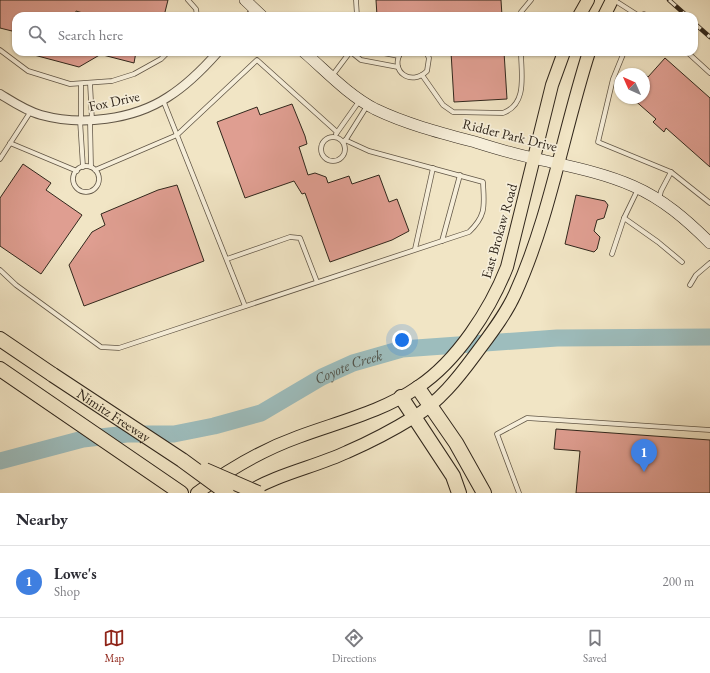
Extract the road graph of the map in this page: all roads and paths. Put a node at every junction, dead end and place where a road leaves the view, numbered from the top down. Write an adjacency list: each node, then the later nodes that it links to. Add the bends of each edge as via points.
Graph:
1 (188, 0): 7 (lane)
2 (245, 0): 8 (street)
3 (356, 0): 9 (lane)
4 (531, 0): 10 (lane)
5 (588, 0): 11 (main road)
6 (613, 0): 12 (main road); 13 (lane)
7 (196, 12)
8 (254, 12)
9 (357, 12)
10 (521, 12)
11 (581, 12)
12 (606, 12)
13 (632, 12)
14 (0, 50): 32 (lane, via 28,71 70,84)
15 (164, 56): 31 (lane, via 134,74 112,81)
16 (214, 56): 34 (street, Fox Drive, via 193,78)
17 (309, 56): 30 (street, Ridder Park Drive)
18 (350, 56): 30 (lane)
19 (357, 56): 27 (lane, via 361,60)
20 (400, 56): 27 (lane)
21 (428, 56): 29 (lane, via 429,65)
22 (521, 56): 29 (lane, via 521,95 511,110 503,113 453,112 443,105)
23 (563, 56): 44 (main road, East Brokaw Road, via 552,85)
24 (588, 56): 46 (main road)
25 (622, 56): 51 (lane, via 613,79 598,142)
26 (691, 56): 28 (lane)
27 (398, 67): 29 (lane, via 410,78)
28 (710, 73)
29 (422, 75)
30 (332, 76): 35 (street, Ridder Park Drive)
31 (90, 83): 32 (lane); 38 (lane)
32 (81, 84): 37 (lane)
33 (0, 94): 36 (street, Fox Drive)
34 (163, 100): 38 (street, Fox Drive, via 143,109); 40 (lane)
35 (364, 102): 39 (lane); 42 (lane); 44 (street, Ridder Park Drive, via 395,118 428,130)
36 (31, 111): 37 (street, Fox Drive, via 41,115); 43 (lane)
37 (80, 120): 38 (street, Fox Drive); 47 (lane)
38 (91, 120): 49 (lane)
39 (337, 132): 40 (lane, via 257,60); 41 (lane)
40 (177, 135): 49 (lane); 61 (lane)
41 (334, 137): 42 (lane); 42 (lane, via 327,139 322,145 322,153 327,160 340,159 345,152)
42 (345, 142): 48 (lane)
43 (10, 143): 45 (lane); 50 (lane)
44 (533, 158): 46 (street, Ridder Park Drive); 70 (main road, East Brokaw Road, via 507,267 499,288 482,317 449,361)
45 (0, 159)
46 (558, 163): 53 (street, Ridder Park Drive, via 612,178); 72 (main road, via 545,215 514,296 495,328 460,375)
47 (84, 167): 49 (lane); 50 (lane)
48 (433, 168): 52 (lane); 59 (lane)
49 (93, 169): 50 (lane, via 99,176 99,183 94,190 86,192 78,190 74,183)
50 (77, 171)
51 (671, 172): 54 (lane); 55 (lane)
52 (460, 176): 57 (lane); 57 (lane, via 483,182 484,210 479,223 470,232)
53 (638, 189): 54 (street, Ridder Park Drive); 56 (lane)
54 (658, 200): 58 (street, Ridder Park Drive, via 686,219)
55 (710, 203)
56 (624, 218): 60 (lane); 62 (lane)
57 (442, 241): 59 (lane)
58 (710, 243)
59 (415, 249): 65 (lane)
60 (612, 254)
61 (227, 259): 65 (lane, via 290,237 300,238); 67 (lane)
62 (682, 262)
63 (710, 263): 66 (lane, via 696,275)
64 (0, 270): 67 (lane, via 16,285 96,343 109,349 119,348)
65 (317, 282): 67 (lane)
66 (690, 286)
67 (245, 306)
68 (0, 339): 75 (highway, Nimitz Freeway, bridge)
69 (0, 369): 76 (highway, Nimitz Freeway)
70 (418, 388): 71 (main road, East Brokaw Road); 72 (highway)
71 (401, 397): 73 (highway); 77 (main road, East Brokaw Road, via 374,410 269,449 224,474)
72 (430, 406): 73 (main road); 82 (highway, via 456,443)
73 (415, 416): 79 (main road, via 347,452); 81 (highway, via 453,476)
74 (710, 430): 83 (lane, via 527,418 497,434)
75 (182, 460): 78 (highway, Nimitz Freeway, bridge); 80 (highway, bridge)
76 (181, 493)
77 (197, 493)
78 (227, 493)
79 (247, 493)
80 (258, 493)
81 (459, 493)
82 (484, 493)
83 (519, 493)

